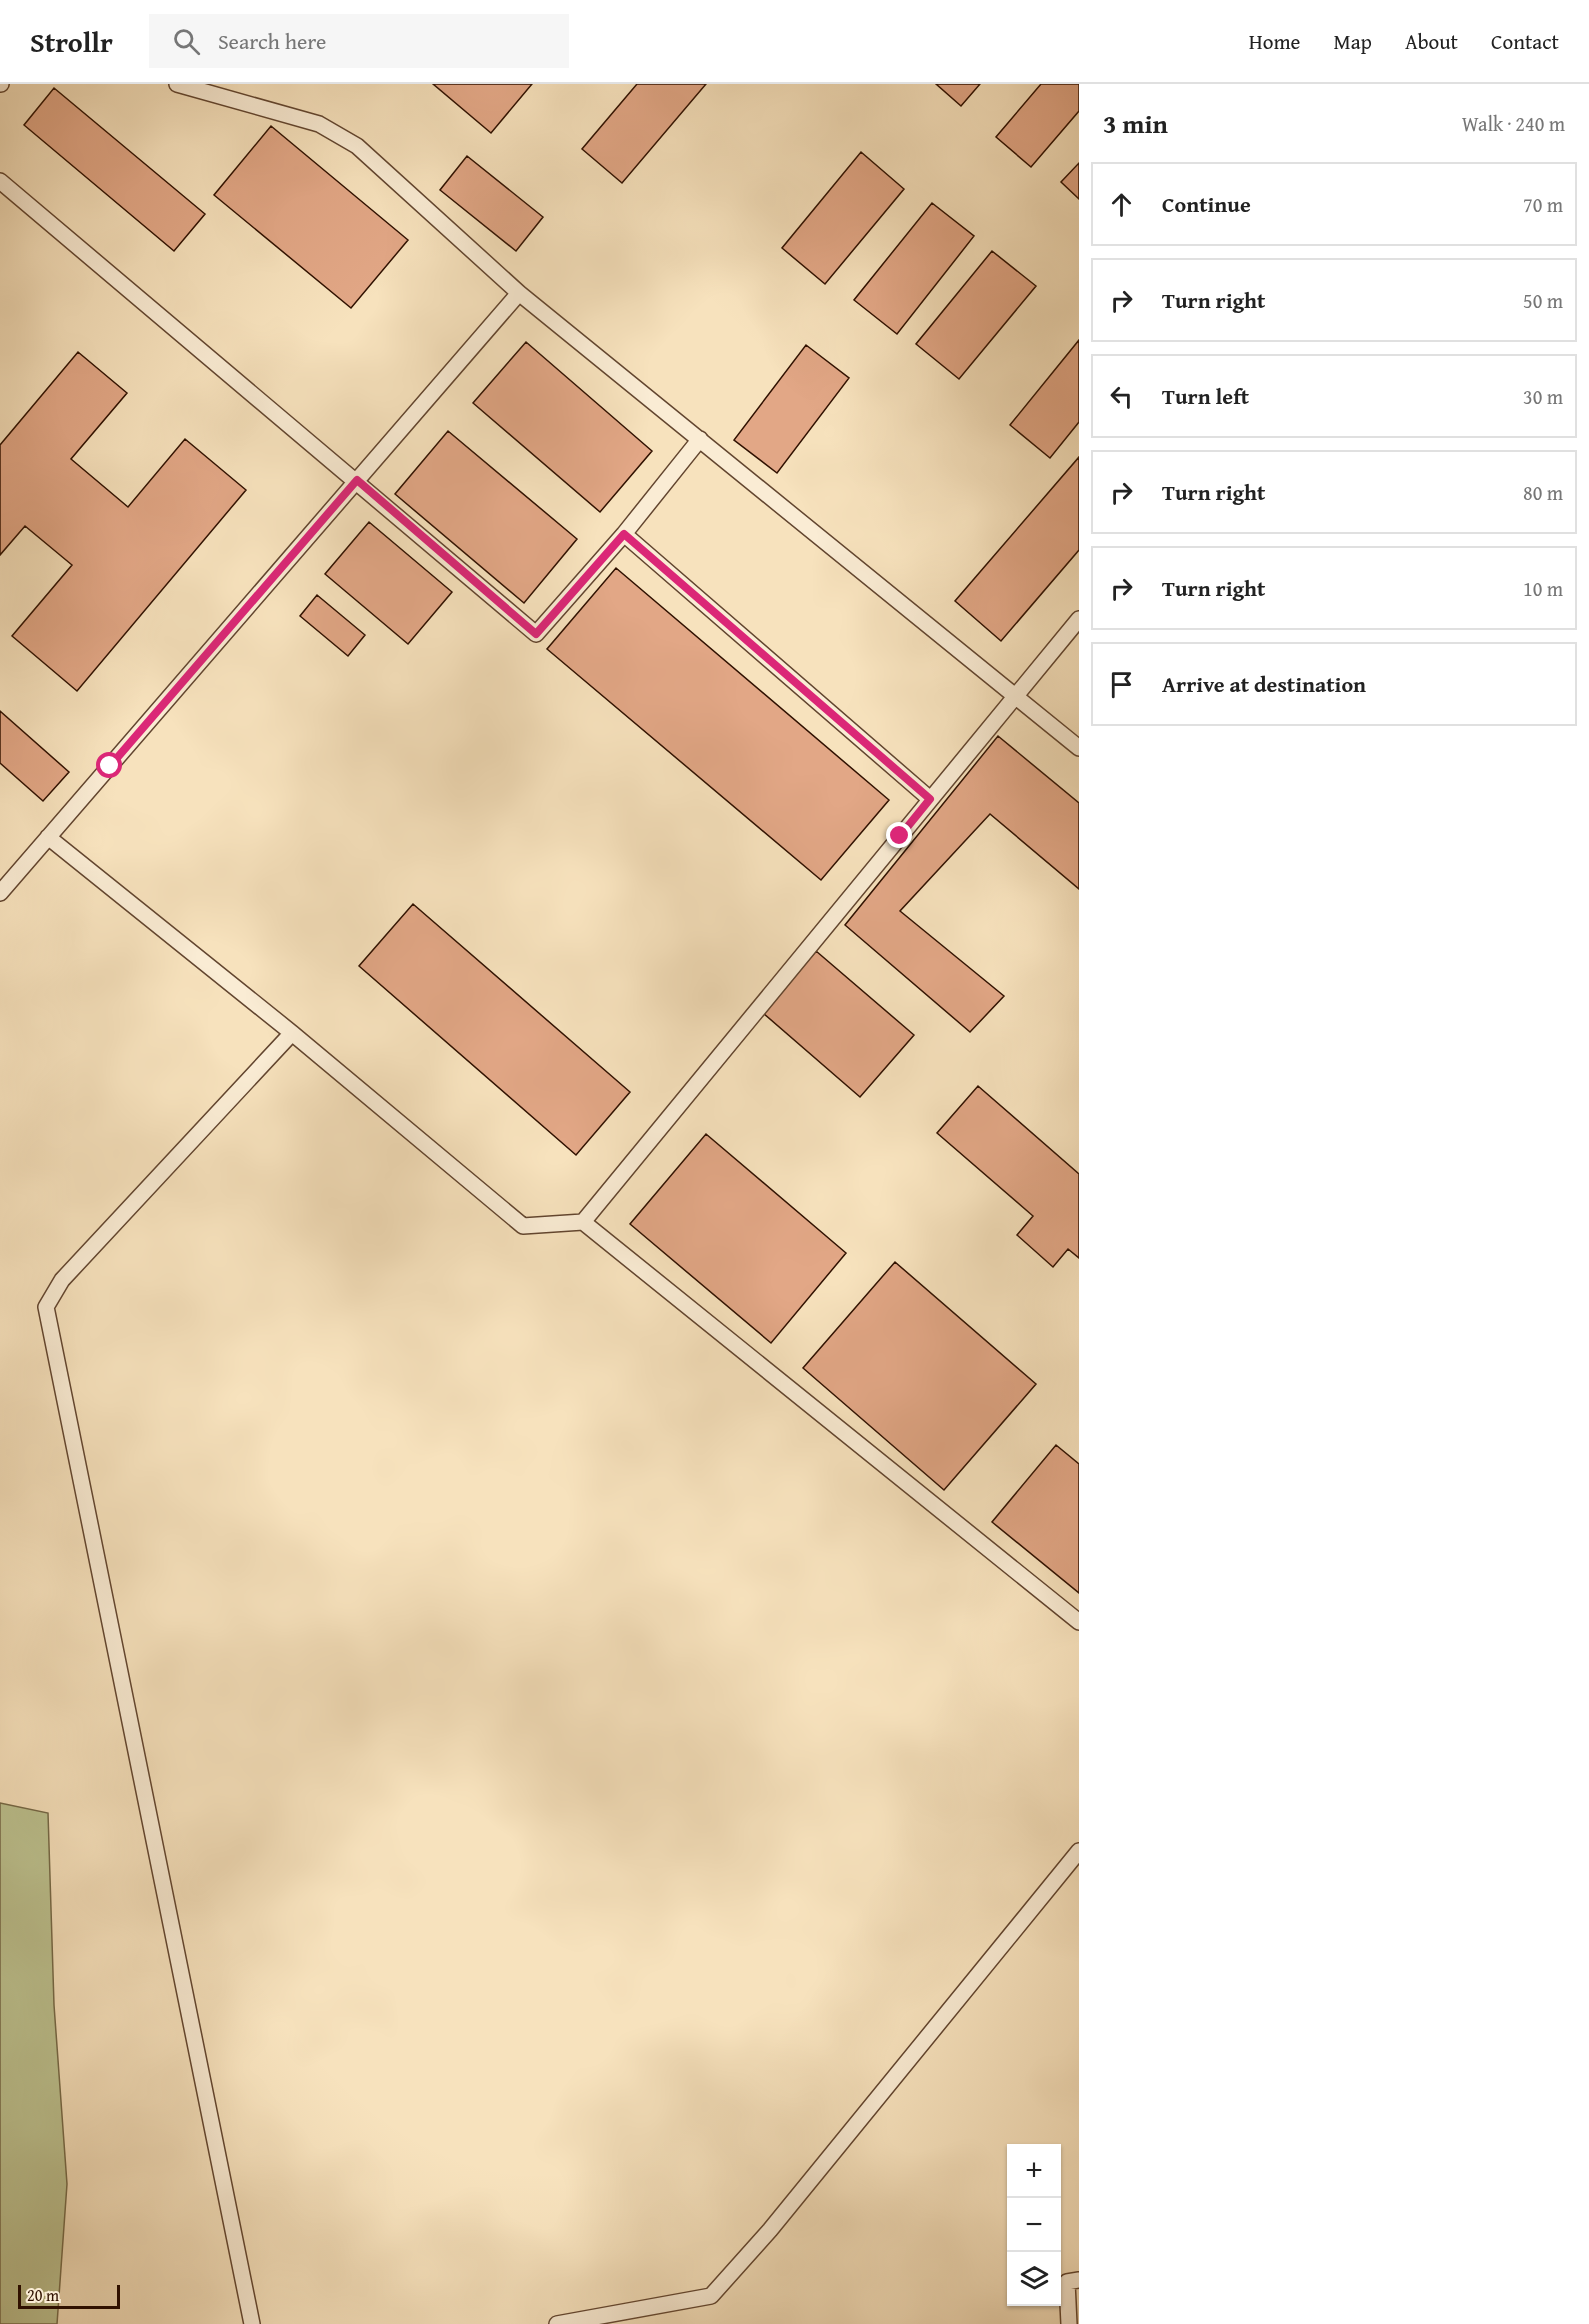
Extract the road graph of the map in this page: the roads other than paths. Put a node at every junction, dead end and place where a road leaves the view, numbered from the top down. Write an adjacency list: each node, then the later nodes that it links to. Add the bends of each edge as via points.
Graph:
1 (177, 84): 3 (lane, via 319,124 357,146)
2 (0, 180): 5 (lane)
3 (519, 293): 4 (lane); 5 (lane)
4 (700, 439): 6 (lane); 8 (lane)
5 (357, 480): 6 (lane, via 536,634); 11 (lane)
6 (624, 534): 10 (lane)
7 (1079, 619): 8 (lane)
8 (1016, 694): 9 (lane); 10 (lane)
9 (1079, 748)
10 (930, 799): 14 (lane)
11 (48, 837): 12 (lane); 13 (lane)
12 (0, 893)
13 (292, 1033): 14 (lane, via 523,1226); 18 (lane, via 62,1280 46,1307)
14 (583, 1222): 15 (lane)
15 (1079, 1622)
16 (1079, 1851): 19 (lane, via 770,2230 711,2296)
17 (1079, 2280): 20 (lane, via 1067,2282)
18 (252, 2324)
19 (557, 2324)
20 (1069, 2324)

